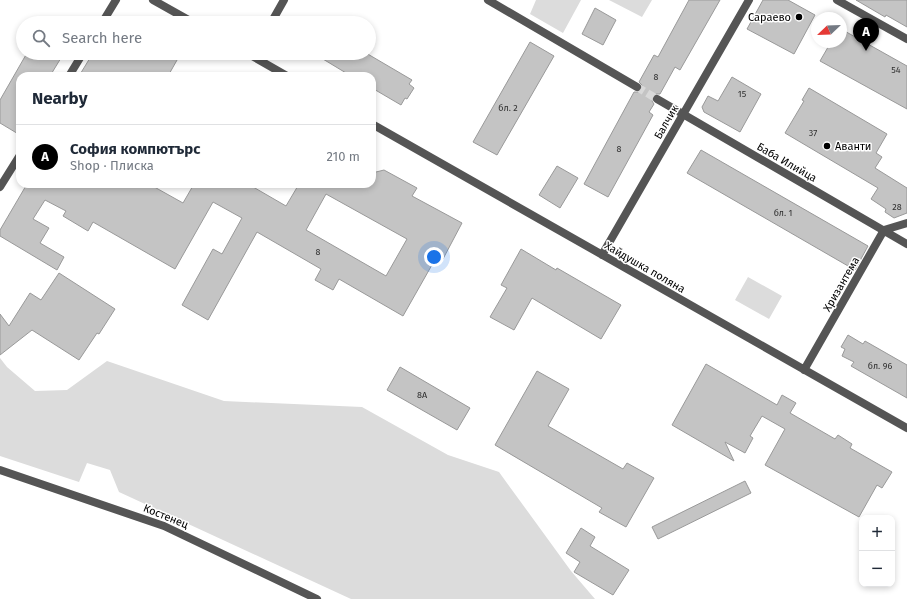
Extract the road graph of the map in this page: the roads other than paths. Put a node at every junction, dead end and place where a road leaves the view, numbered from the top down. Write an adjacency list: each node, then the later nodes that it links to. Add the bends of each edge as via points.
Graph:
1 (116, 0): 7 (street)
2 (153, 0): 8 (street)
3 (284, 0): 9 (street)
4 (488, 0): 15 (street)
5 (749, 0): 17 (street, Балчик)
6 (837, 0): 10 (street)
7 (106, 16)
8 (182, 16)
9 (275, 16)
10 (907, 39)
11 (79, 60): 13 (street)
12 (261, 60): 14 (street)
13 (71, 72)
14 (280, 72)
15 (637, 87)
16 (657, 99): 17 (street, Баба Илийца)
17 (683, 114): 22 (street, Баба Илийца); 24 (street, Балчик)
18 (376, 126): 24 (street, Хайдушка поляна)
19 (16, 161): 20 (street)
20 (0, 187)
21 (907, 223): 22 (street)
22 (884, 230): 23 (street, Баба Илийца); 25 (street, Хризантема)
23 (907, 244)
24 (602, 255): 25 (street, Хайдушка поляна)
25 (804, 370): 26 (street, Хайдушка поляна)
26 (907, 428)
27 (0, 470): 28 (street, Костенец, via 164,526)
28 (317, 599)

